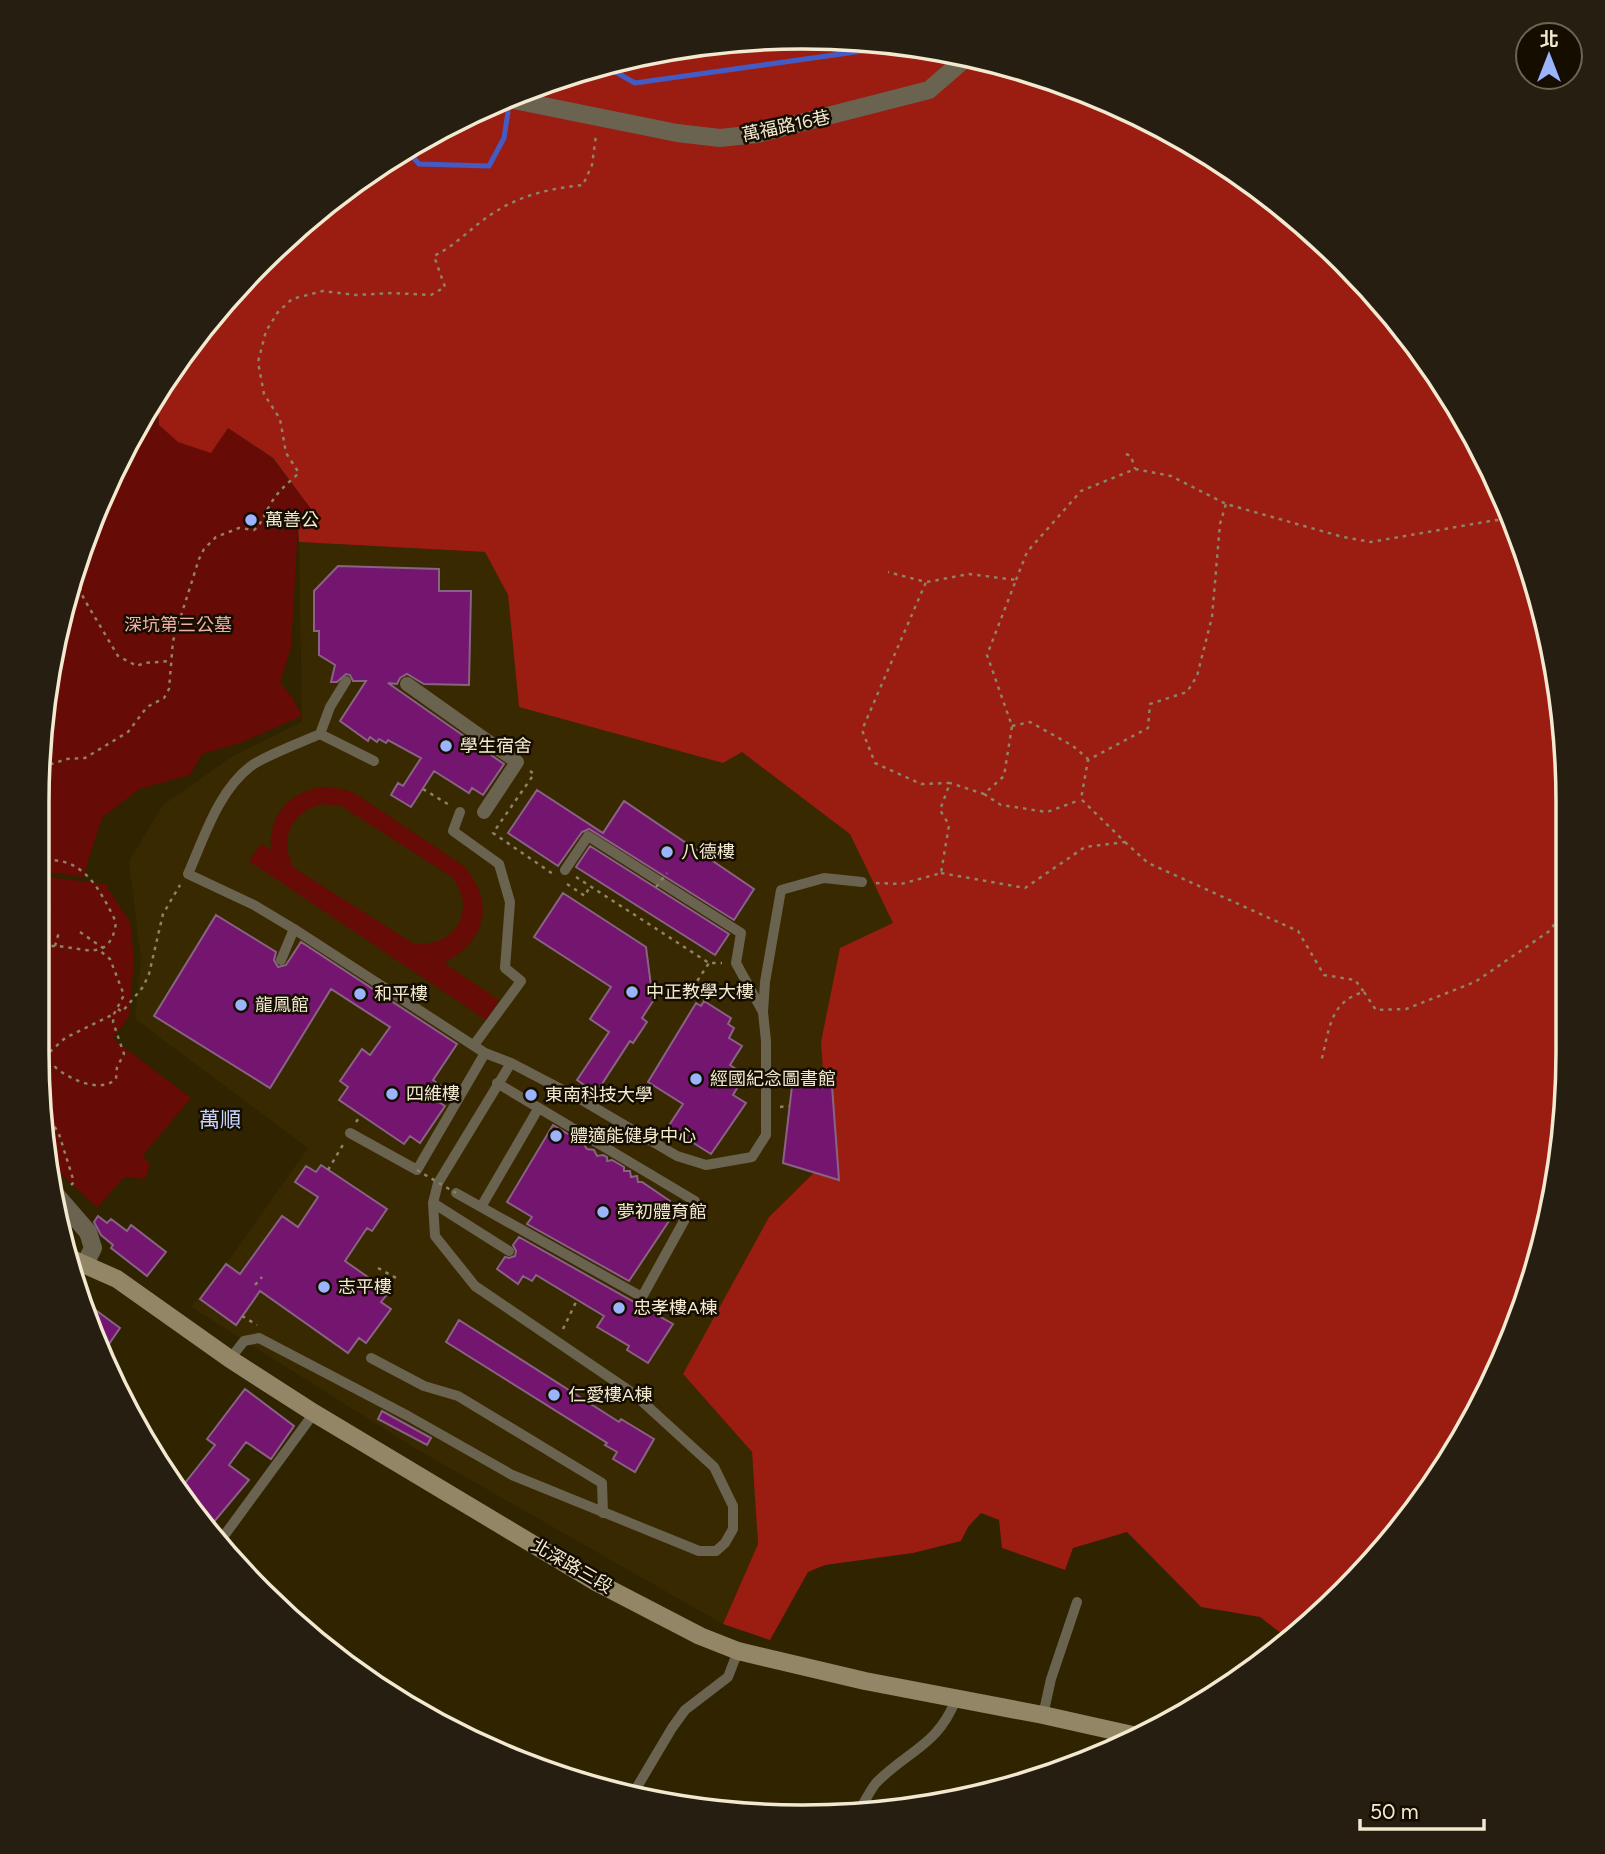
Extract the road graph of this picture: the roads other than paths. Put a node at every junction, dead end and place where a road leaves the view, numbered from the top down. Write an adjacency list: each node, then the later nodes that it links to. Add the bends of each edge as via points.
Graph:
1 (958, 65): 2 (street, 萬福路16巷, via 929,90 757,134 720,138)
2 (525, 102)
3 (346, 681): 5 (lane)
4 (407, 684): 8 (street, via 517,762)
5 (320, 734): 6 (lane); 11 (lane, via 251,766 218,809 188,874)
6 (373, 761)
7 (460, 812): 14 (lane, via 453,831 499,864 510,902 505,968 521,981)
8 (484, 812)
9 (565, 870): 13 (lane, via 588,836 741,933 736,963)
10 (862, 882): 13 (lane, via 824,878 781,890)
11 (294, 929): 12 (lane); 14 (lane)
12 (281, 960)
13 (763, 1012): 16 (lane, via 766,1135 752,1157 706,1165 677,1156)
14 (474, 1045): 15 (lane)
15 (485, 1053): 16 (lane); 19 (lane, via 417,1170)
16 (511, 1063): 17 (lane)
17 (496, 1083): 18 (lane); 21 (lane, via 438,1183)
18 (538, 1109): 23 (lane); 23 (lane, via 695,1201 642,1297)
19 (350, 1133)
20 (456, 1193): 23 (lane)
21 (433, 1203): 24 (lane); 30 (lane, via 435,1236 475,1286 634,1394 714,1467 733,1506 733,1529 716,1551 699,1551)
22 (64, 1205): 26 (street, via 88,1232 93,1248)
23 (481, 1207)
24 (509, 1251)
25 (79, 1262): 26 (main road, 北深路三段)
26 (85, 1264): 28 (main road, 北深路三段, via 117,1279)
27 (371, 1358): 30 (lane, via 424,1387 458,1396 602,1483)
28 (230, 1359): 29 (main road, 北深路三段); 30 (lane, via 244,1341 259,1338 512,1475)
29 (314, 1413): 31 (lane); 33 (main road, 北深路三段, via 596,1582)
30 (603, 1513)
31 (225, 1534)
32 (1077, 1602): 35 (lane)
33 (738, 1651): 34 (main road, 北深路三段); 37 (lane, via 728,1677 685,1710)
34 (956, 1699): 35 (main road, 北深路三段); 38 (lane, via 936,1735 875,1785)
35 (1043, 1716): 36 (main road, 北深路三段)
36 (1123, 1733)
37 (637, 1787)
38 (863, 1802)

